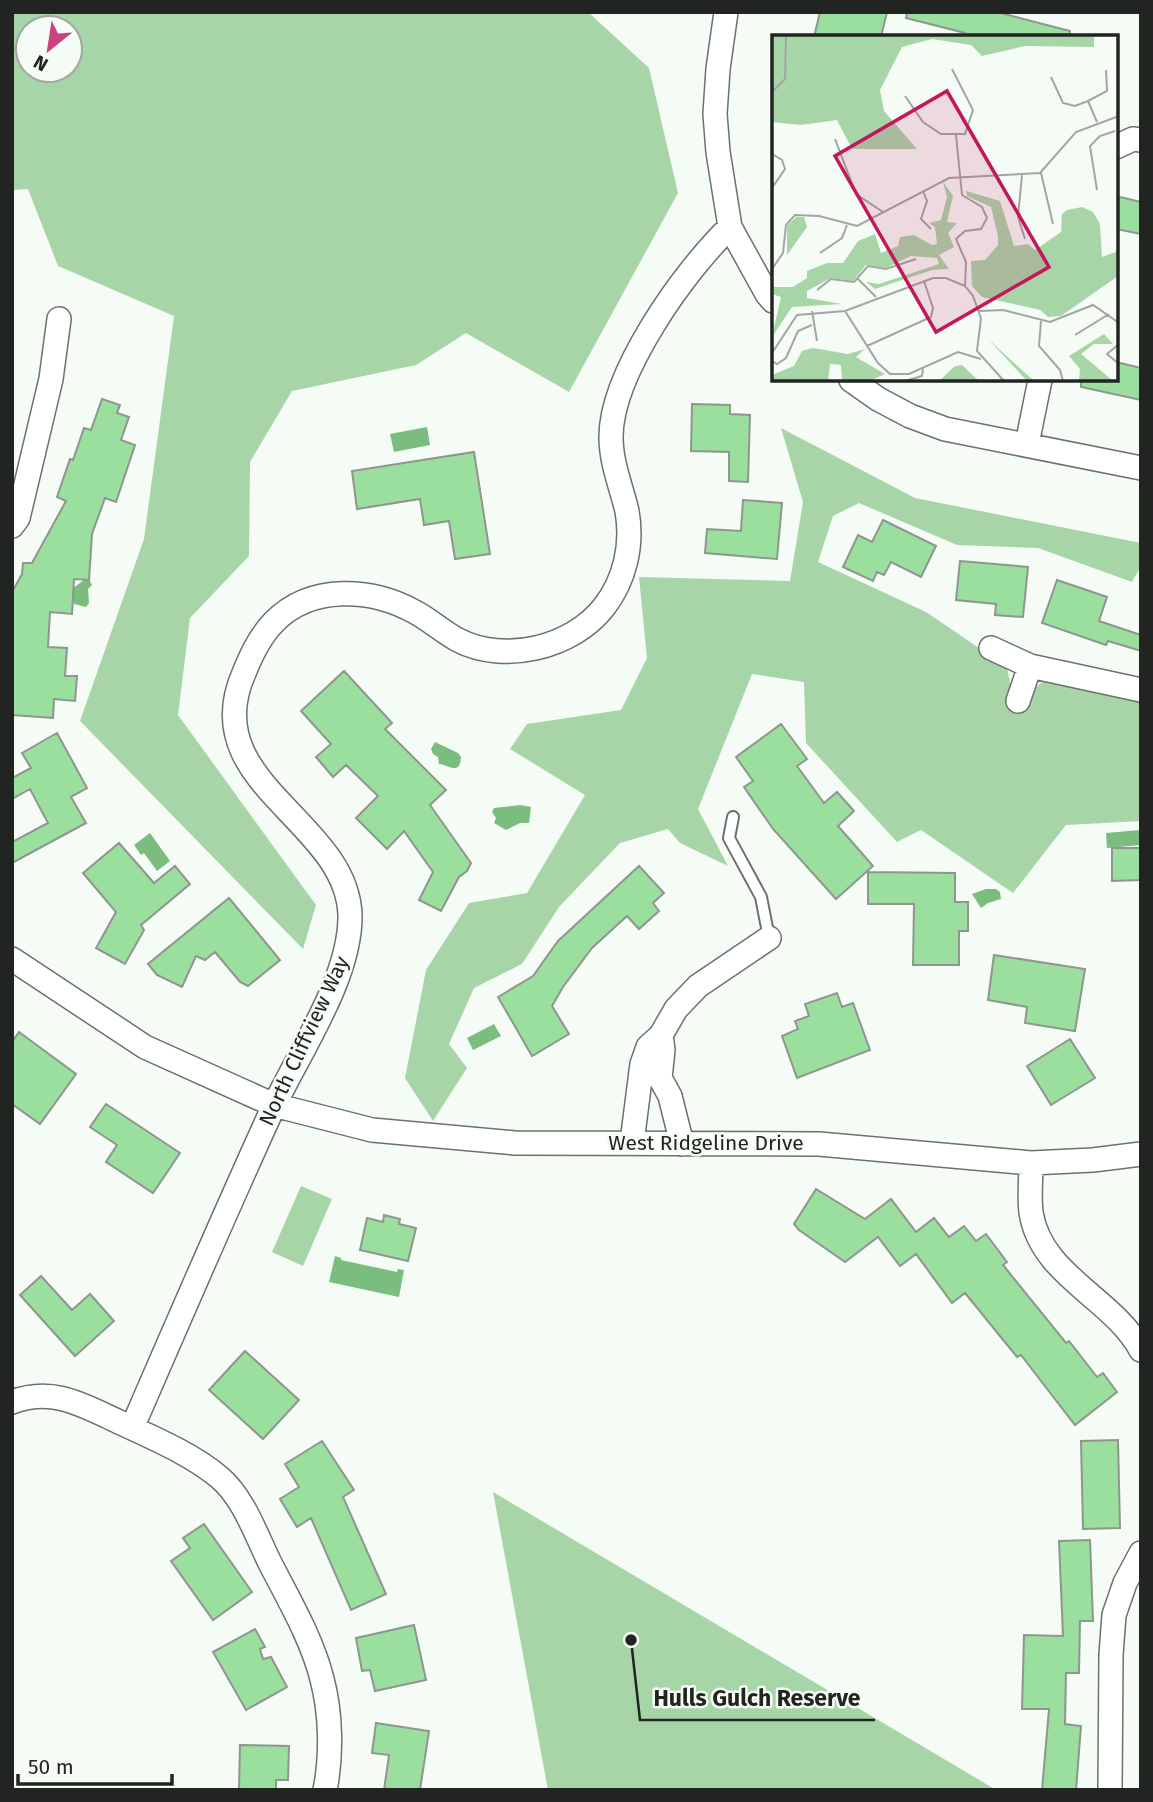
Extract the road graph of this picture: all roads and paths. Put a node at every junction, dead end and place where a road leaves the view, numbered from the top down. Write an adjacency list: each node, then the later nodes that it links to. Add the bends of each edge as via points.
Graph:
1 (726, 12): 4 (street, via 715,114)
2 (1141, 140): 3 (street)
3 (1118, 146)
4 (730, 228): 5 (street); 22 (street, North Cliffview Way, via 687,274 631,364 615,402 614,468 627,513 629,541 617,588 590,623 550,644 518,651 484,649 459,641 382,597 349,593 292,607 271,624 253,652 238,685 234,718 244,756 260,781 323,848 338,873 350,909 342,969)
5 (772, 301)
6 (59, 318): 11 (street, via 51,379 18,518)
7 (854, 382): 9 (street, via 910,416 945,429)
8 (1040, 382): 9 (street)
9 (1027, 444): 10 (street)
10 (1141, 468)
11 (12, 526)
12 (991, 648): 13 (street)
13 (1030, 666): 14 (street); 15 (street)
14 (1141, 690)
15 (1018, 701)
16 (733, 817): 17 (lane, via 729,838 761,897)
17 (769, 938): 19 (street, via 698,986)
18 (12, 959): 22 (street, West Ridgeline Drive, via 145,1047)
19 (661, 1035): 20 (street, via 648,1047); 21 (street, via 660,1078)
20 (639, 1089): 21 (street); 23 (street)
21 (665, 1089): 24 (street)
22 (274, 1105): 23 (street, West Ridgeline Drive, via 372,1130 515,1143); 29 (street, North Cliffview Way)
23 (632, 1142): 24 (street, West Ridgeline Drive)
24 (682, 1144): 26 (street, West Ridgeline Drive, via 819,1144)
25 (1141, 1154): 26 (street, West Ridgeline Drive)
26 (1031, 1163): 27 (street, via 1031,1213 1040,1241 1058,1266 1121,1321)
27 (1141, 1350)
28 (12, 1402): 29 (street, via 52,1395)
29 (131, 1428): 31 (street, via 195,1460 221,1478 239,1500 304,1630 322,1679 328,1721)
30 (1141, 1553): 32 (street, via 1114,1615)
31 (325, 1790)
32 (1110, 1790)

